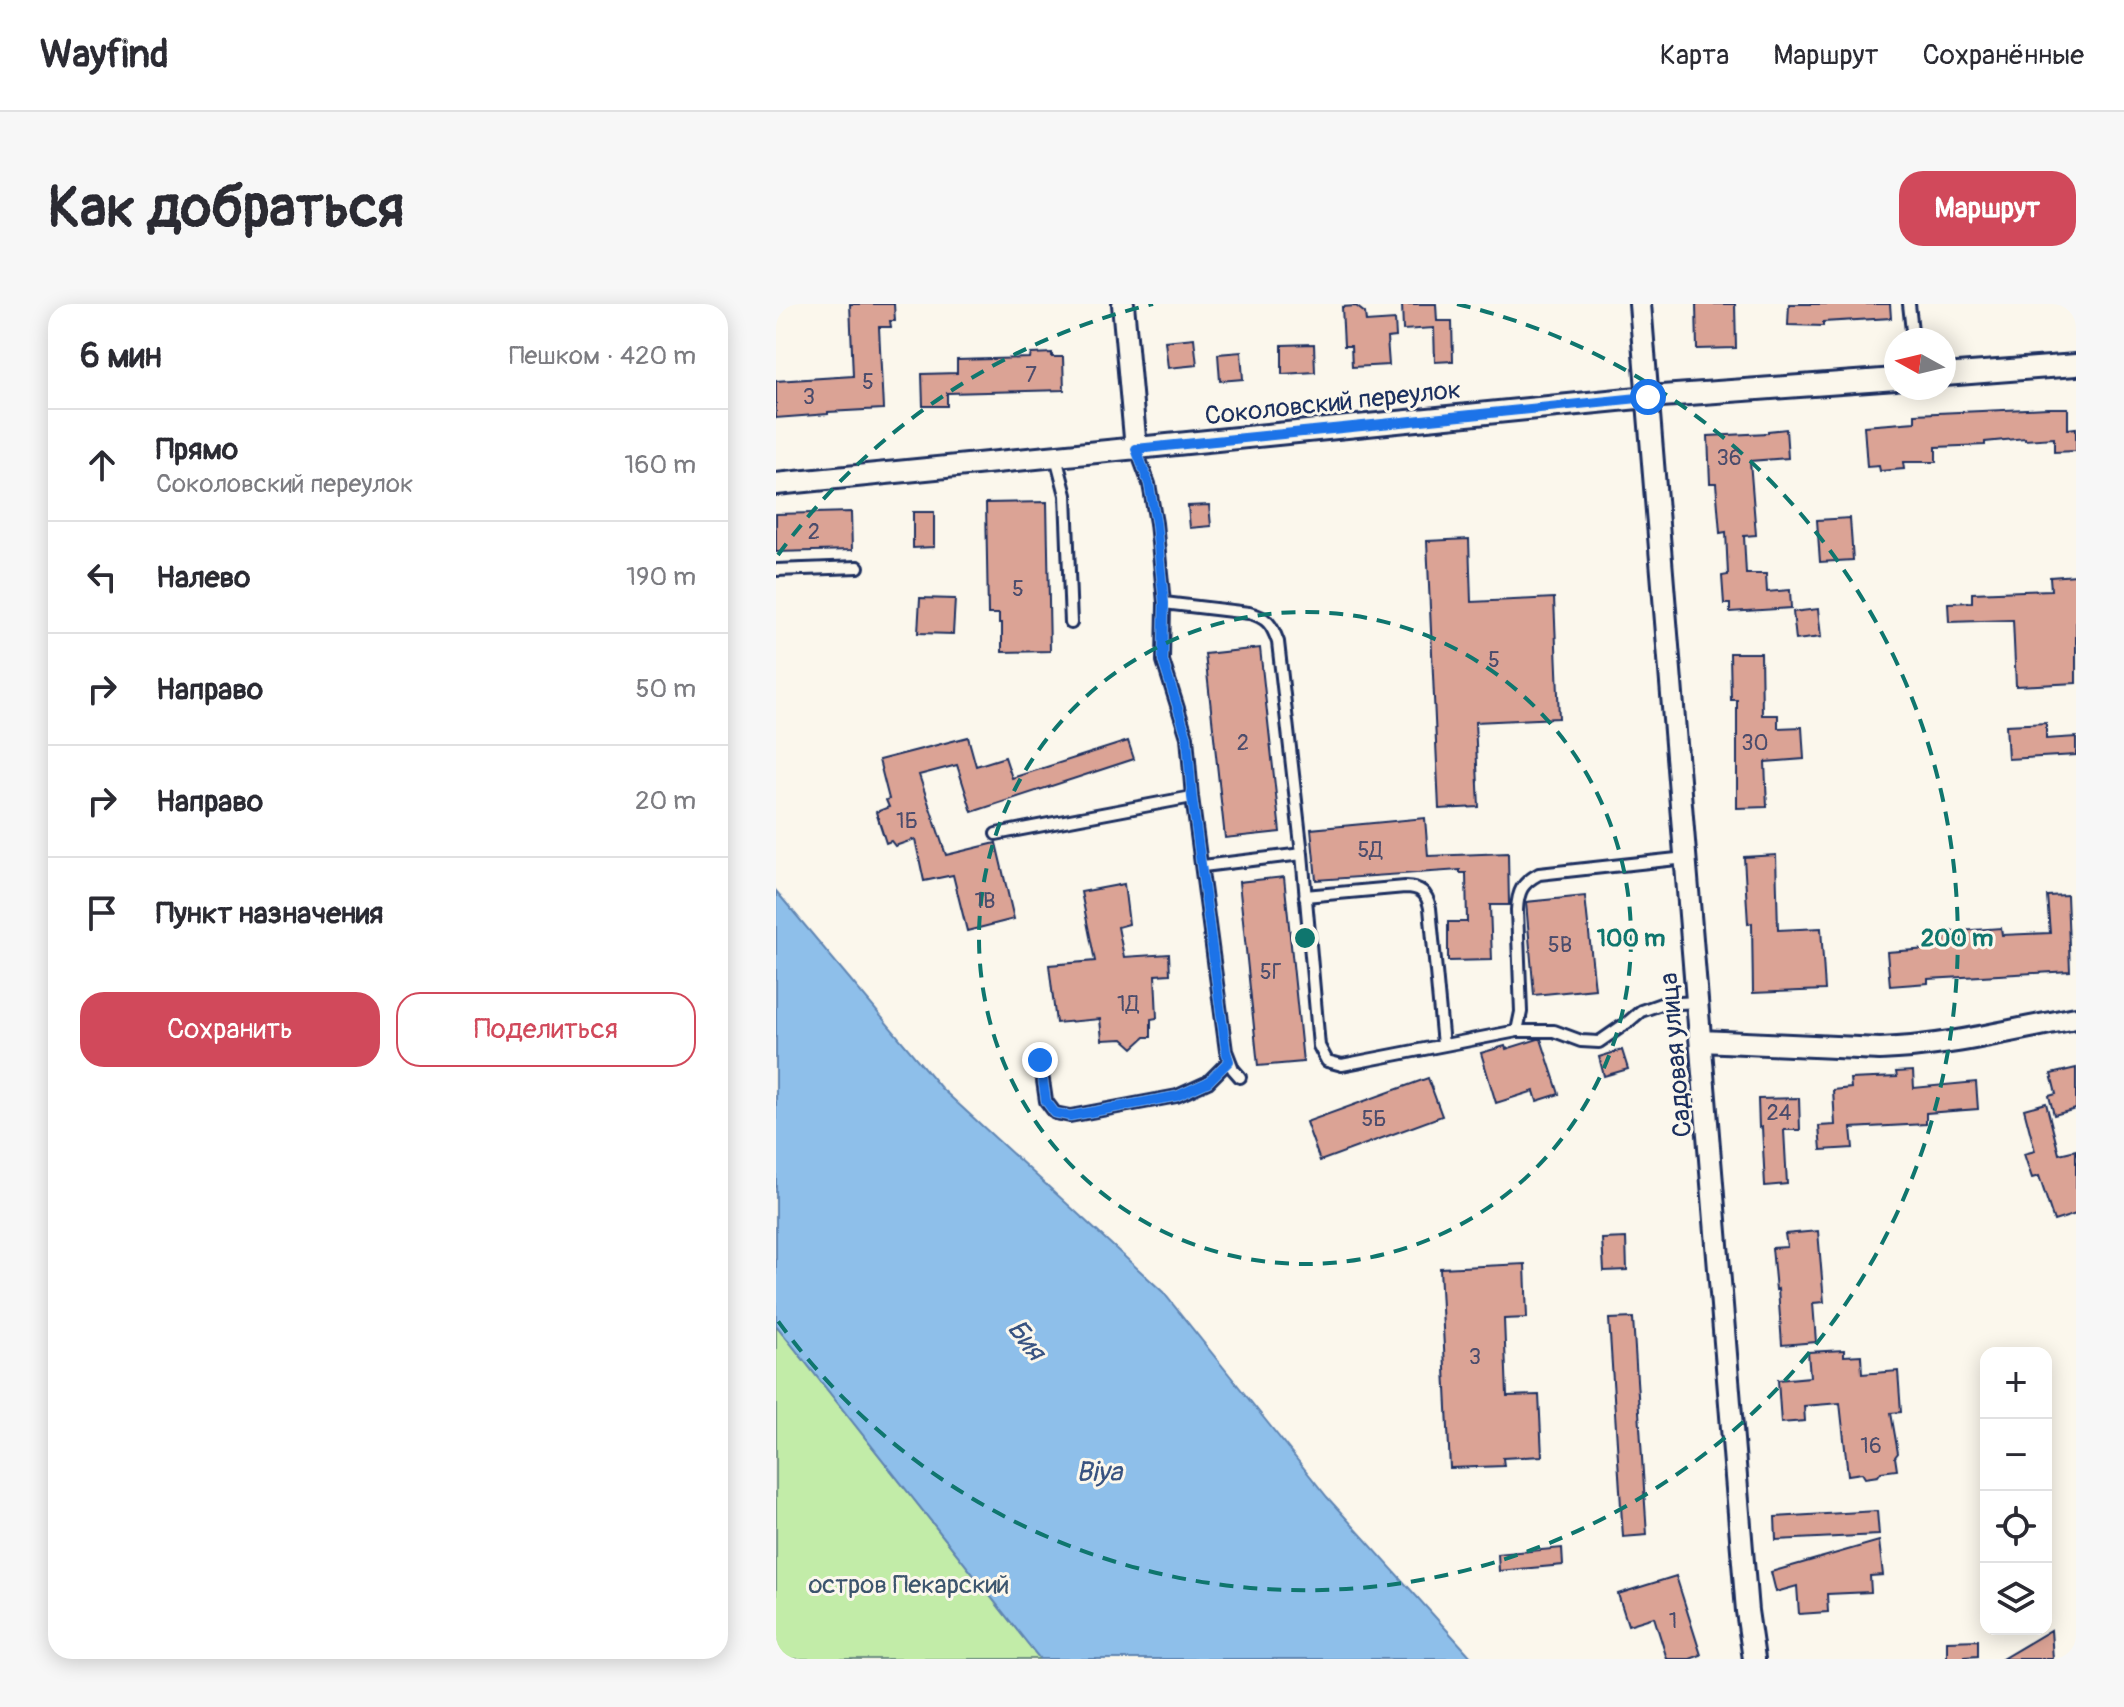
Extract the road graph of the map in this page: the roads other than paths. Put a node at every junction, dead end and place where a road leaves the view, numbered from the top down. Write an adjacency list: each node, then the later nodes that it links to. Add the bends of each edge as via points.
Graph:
1 (1123, 304): 9 (street)
2 (1640, 304): 8 (street, Садовая улица)
3 (1909, 304): 4 (lane)
4 (1912, 328)
5 (2076, 365): 6 (street)
6 (1956, 374)
7 (1884, 380): 8 (street, Соколовский переулок)
8 (1648, 397): 9 (street, Соколовский переулок); 19 (street, Садовая улица)
9 (1136, 449): 10 (street, Соколовский переулок); 14 (lane, via 1153,503)
10 (1056, 457): 11 (street, Соколовский переулок); 15 (lane, via 1066,495)
11 (776, 484)
12 (858, 567): 13 (lane)
13 (776, 570)
14 (1164, 603): 16 (lane, via 1163,661 1187,737); 18 (lane, via 1249,613 1269,621 1278,642)
15 (1071, 623)
16 (1192, 797): 17 (lane); 20 (lane)
17 (996, 834)
18 (1302, 854): 20 (lane); 21 (lane)
19 (1686, 858): 22 (street, Садовая улица); 24 (lane, via 1539,874 1524,883 1517,910)
20 (1203, 866): 28 (lane)
21 (1305, 896): 26 (lane, via 1405,887 1423,891 1430,908); 26 (lane, via 1319,1046 1327,1061 1342,1065)
22 (1698, 1002): 24 (lane, via 1641,1011 1599,1042 1554,1031); 25 (street, Садовая улица)
23 (2076, 1018): 25 (street, via 1905,1048)
24 (1517, 1031): 26 (lane)
25 (1701, 1041): 30 (street, Садовая улица)
26 (1443, 1045)
27 (1040, 1060): 28 (lane, via 1046,1101 1055,1113 1070,1116 1177,1096 1208,1082)
28 (1229, 1061): 29 (lane)
29 (1240, 1077)
30 (1754, 1659)

